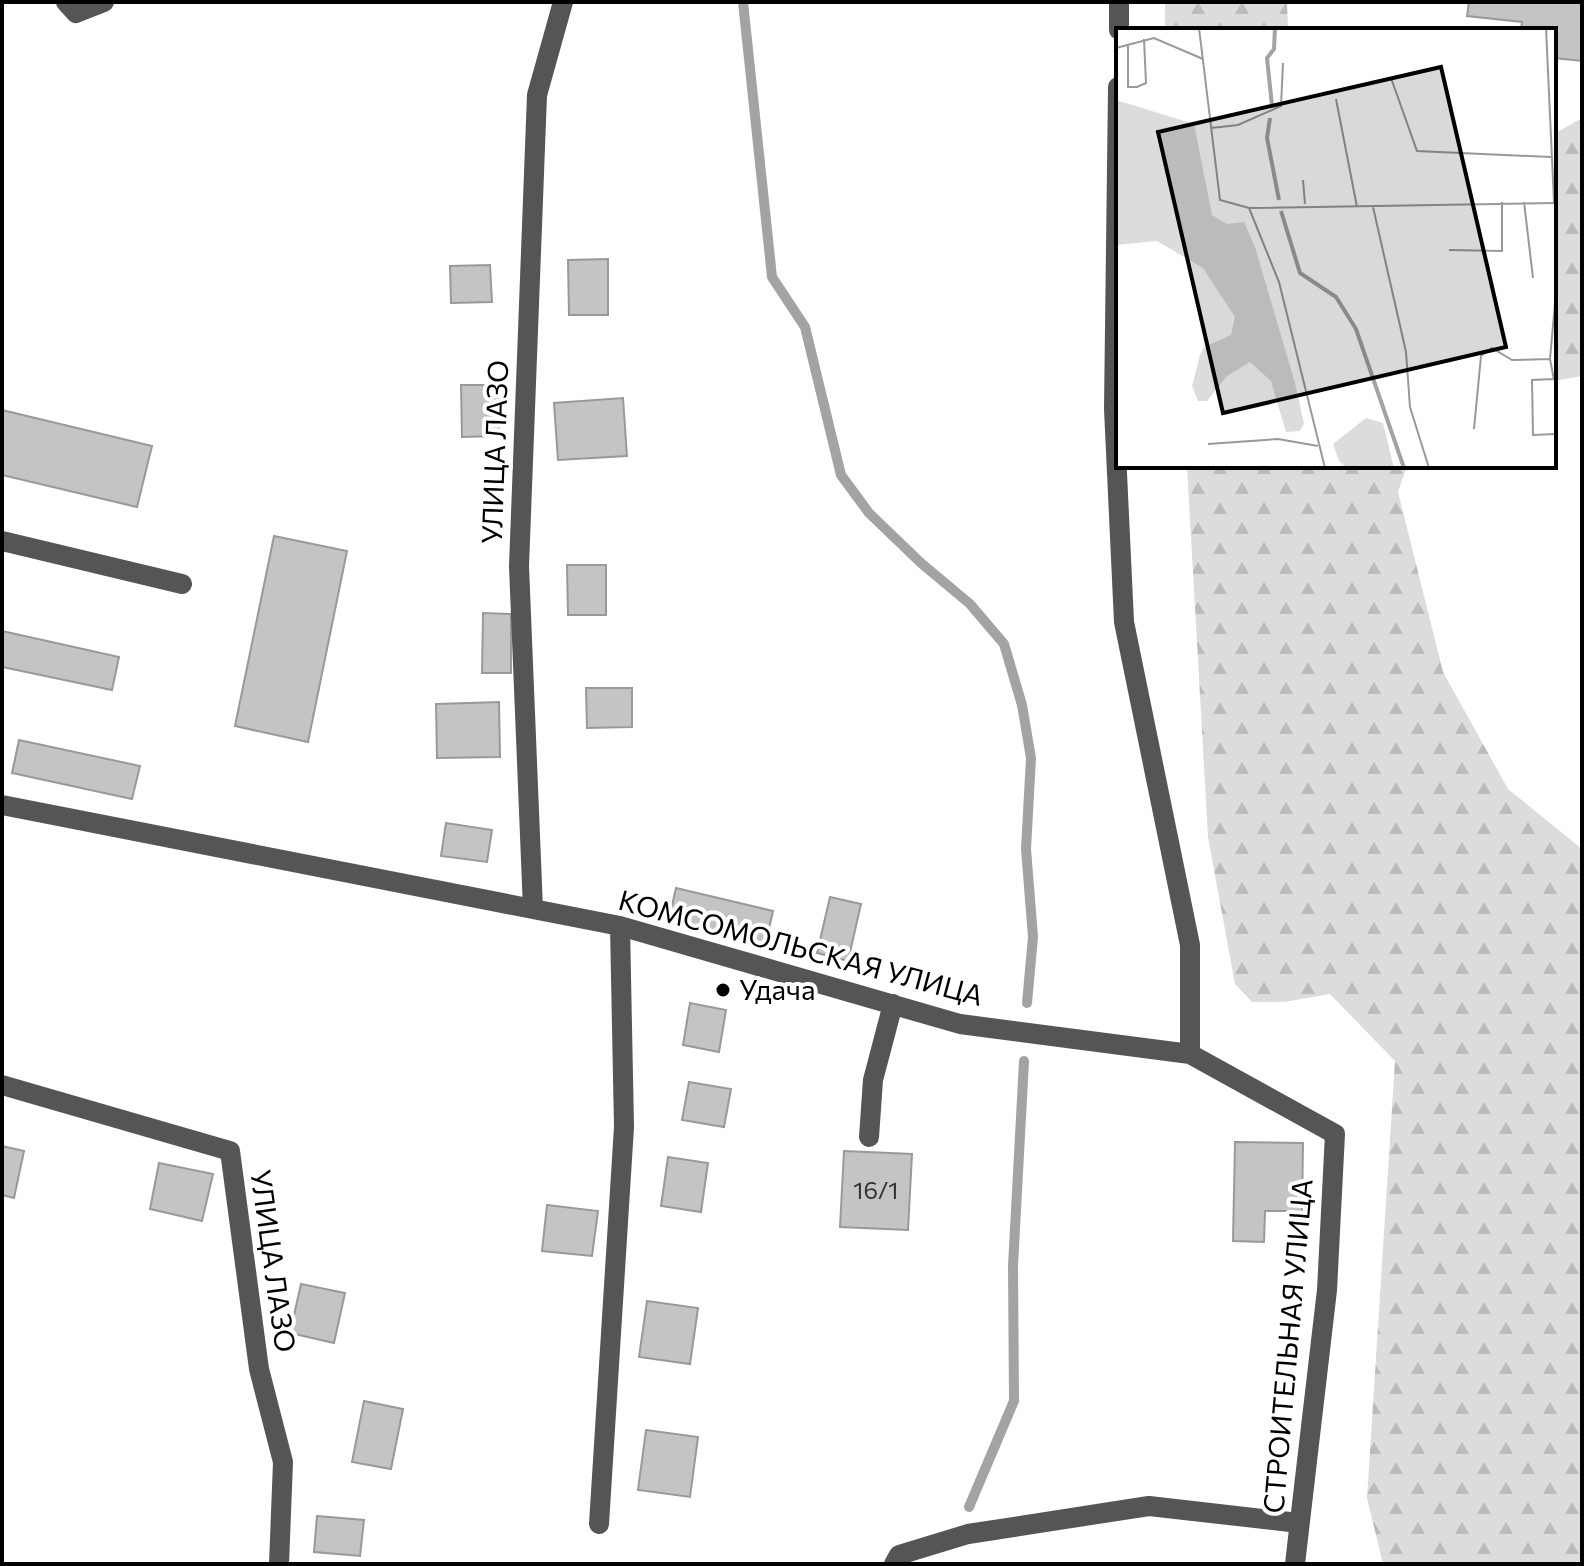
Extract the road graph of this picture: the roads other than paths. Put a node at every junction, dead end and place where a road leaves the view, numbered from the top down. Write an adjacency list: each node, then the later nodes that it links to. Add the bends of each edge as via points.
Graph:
1 (66, 2): 2 (street, via 76,13)
2 (104, 2)
3 (563, 2): 12 (street, УЛИЦА ЛАЗО, via 537,95 519,566)
4 (1119, 2): 5 (street)
5 (1119, 28)
6 (1116, 248): 7 (street)
7 (1116, 452)
8 (1117, 468): 15 (street, via 1124,622 1190,945)
9 (2, 541): 10 (street)
10 (182, 584)
11 (2, 805): 12 (street, КОМСОМОЛЬСКАЯ УЛИЦА)
12 (533, 909): 13 (street, КОМСОМОЛЬСКАЯ УЛИЦА)
13 (620, 926): 14 (street, КОМСОМОЛЬСКАЯ УЛИЦА); 20 (street, via 624,1127)
14 (893, 1004): 15 (street, КОМСОМОЛЬСКАЯ УЛИЦА, via 960,1024); 18 (street, via 873,1080)
15 (1190, 1054): 17 (street, КОМСОМОЛЬСКАЯ УЛИЦА)
16 (2, 1085): 21 (street, УЛИЦА ЛАЗО, via 230,1151 259,1369 283,1462)
17 (1335, 1134): 19 (street, СТРОИТЕЛЬНАЯ УЛИЦА, via 1327,1290)
18 (869, 1137)
19 (1299, 1523): 22 (street, via 1149,1506 968,1534 899,1555); 23 (street, СТРОИТЕЛЬНАЯ УЛИЦА)
20 (599, 1524)
21 (279, 1564)
22 (894, 1564)
23 (1295, 1564)

